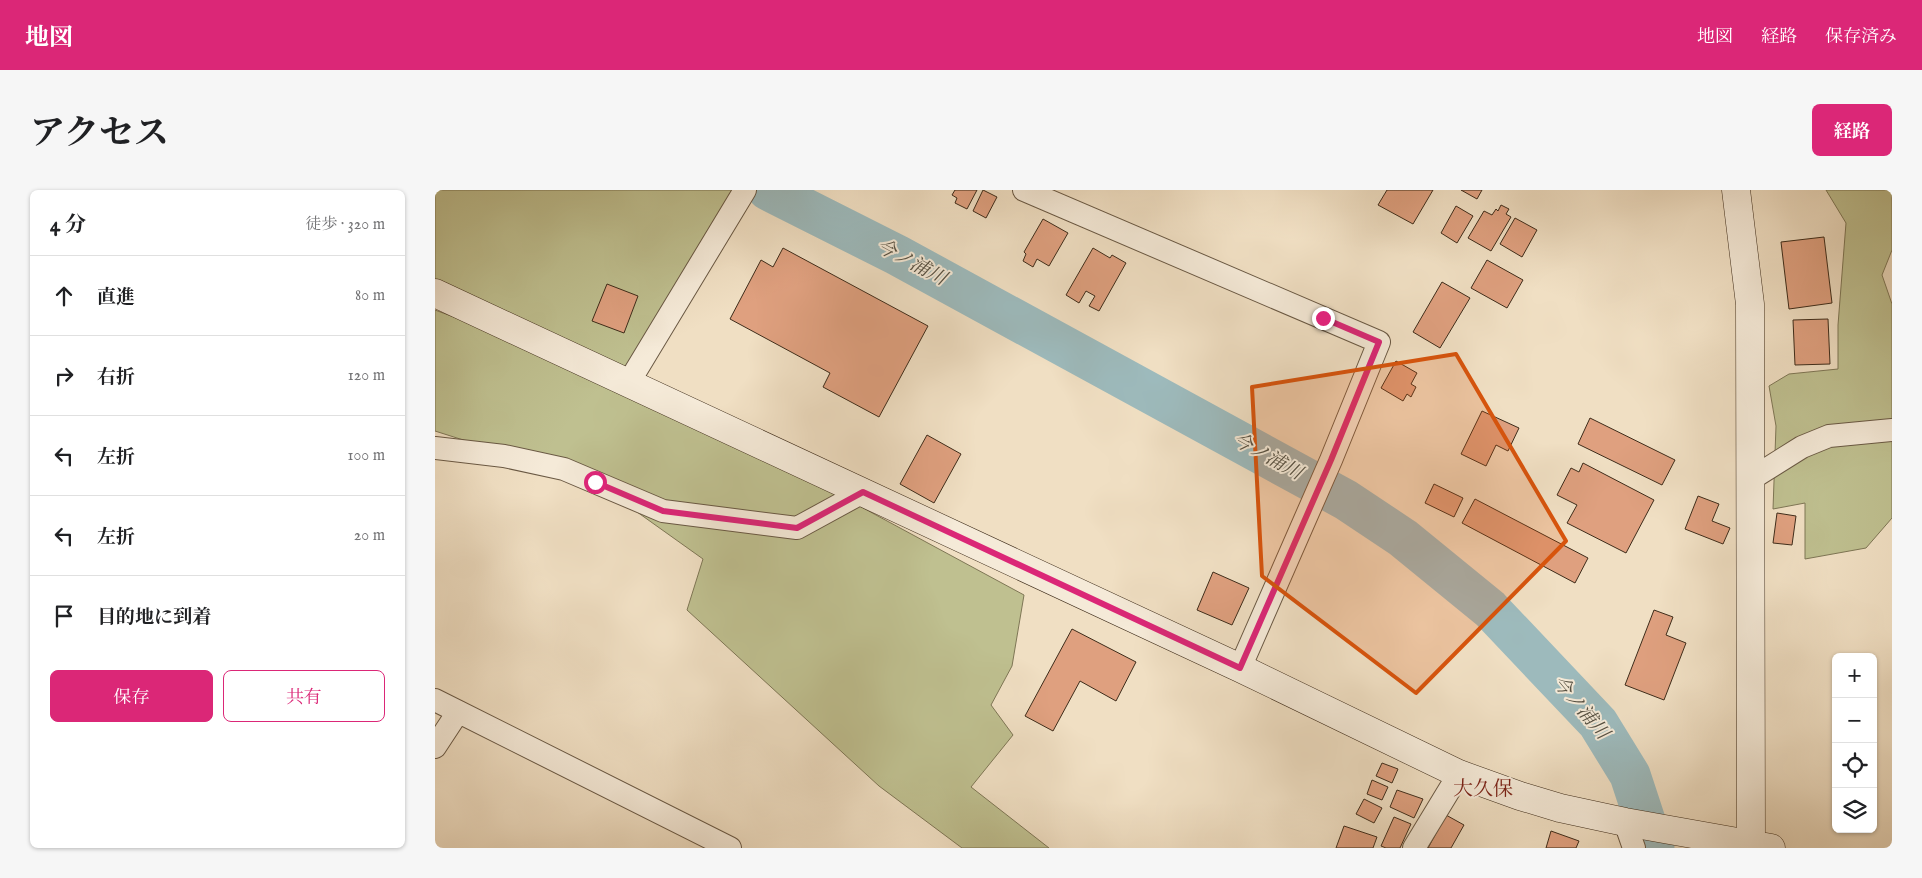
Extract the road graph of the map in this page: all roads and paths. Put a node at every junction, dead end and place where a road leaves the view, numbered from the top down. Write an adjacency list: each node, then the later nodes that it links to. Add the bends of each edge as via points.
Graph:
1 (1024, 190): 10 (street, via 1379,342)
2 (1736, 190): 8 (street, via 1750,304)
3 (744, 191): 5 (street)
4 (435, 293): 5 (street)
5 (629, 382): 9 (street)
6 (1892, 430): 8 (street, via 1829,436 1802,447)
7 (435, 448): 9 (street, via 504,456 564,469 663,511 797,528)
8 (1751, 479): 16 (street)
9 (863, 492): 10 (street)
10 (1240, 668): 14 (street)
11 (435, 700): 12 (street)
12 (458, 712): 13 (street); 17 (street)
13 (435, 747)
14 (1459, 774): 15 (street, via 1520,796); 18 (street)
15 (1625, 822): 16 (street); 19 (street)
16 (1758, 847)
17 (731, 848)
18 (1414, 848)
19 (1634, 848)

